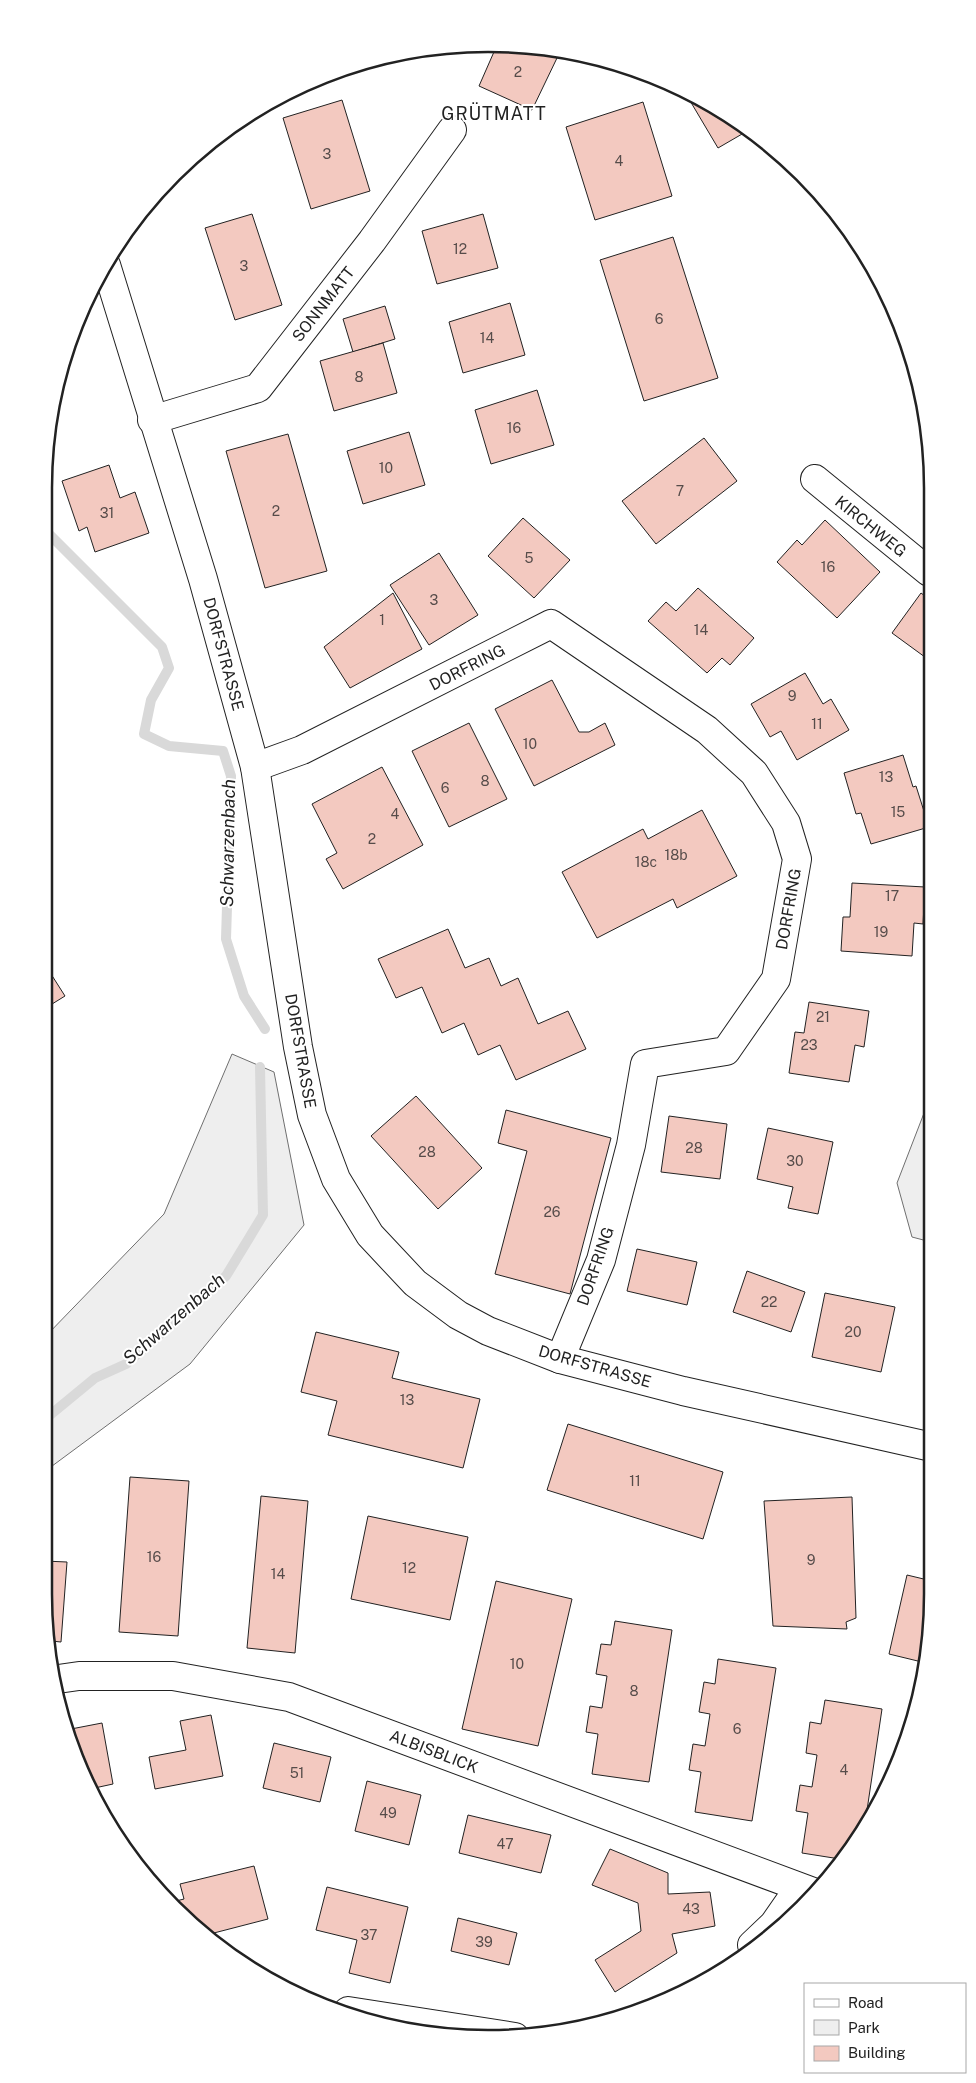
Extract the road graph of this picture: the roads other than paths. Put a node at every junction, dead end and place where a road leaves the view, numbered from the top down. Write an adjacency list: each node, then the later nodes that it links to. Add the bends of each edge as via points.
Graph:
1 (452, 130): 3 (street, SONNMATT, via 372,241 258,388)
2 (109, 274): 3 (street, DORFSTRASSE)
3 (152, 420): 6 (street, DORFSTRASSE, via 203,579)
4 (815, 479): 5 (street, KIRCHWEG)
5 (924, 568)
6 (255, 767): 7 (street, DORFSTRASSE, via 298,1047 312,1115 336,1179 370,1235 415,1283 458,1315 488,1331); 7 (street, DORFRING, via 302,750 551,624 707,730 754,773 786,823 797,859 776,980 726,1051 645,1064 631,1145 601,1260)
7 (560, 1359): 8 (street, DORFSTRASSE)
8 (924, 1446)
9 (61, 1679): 10 (street, ALBISBLICK, via 173,1676 289,1696)
10 (807, 1890): 11 (street, ALBISBLICK)
11 (783, 1915)
12 (371, 2015): 13 (street)
13 (470, 2030)

